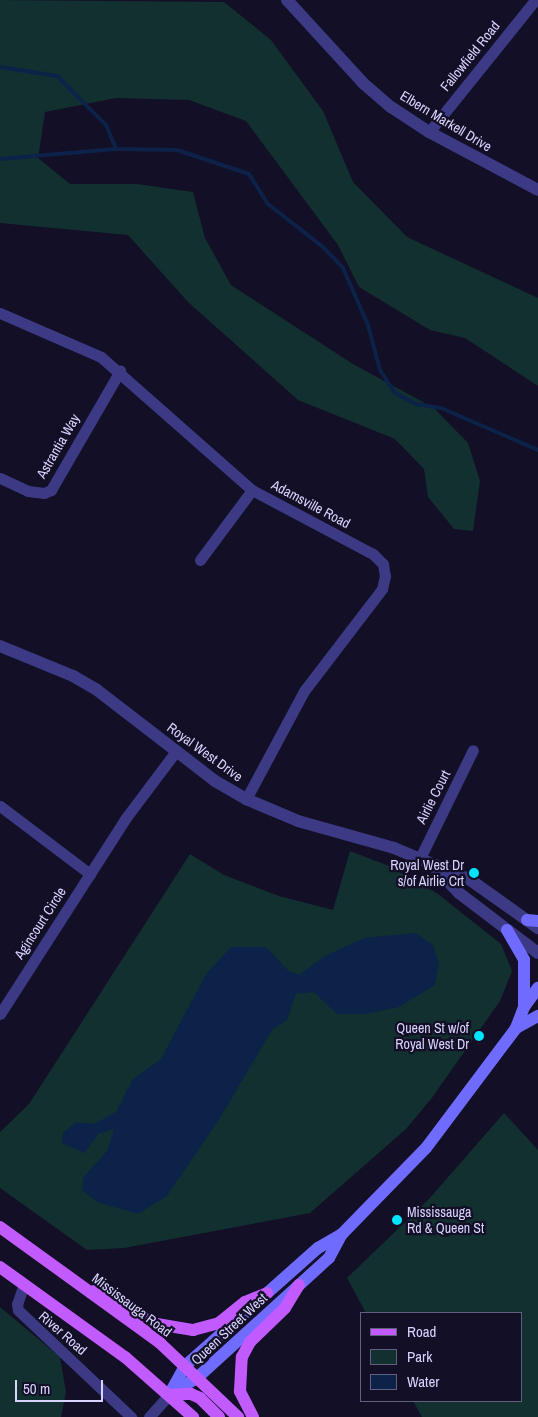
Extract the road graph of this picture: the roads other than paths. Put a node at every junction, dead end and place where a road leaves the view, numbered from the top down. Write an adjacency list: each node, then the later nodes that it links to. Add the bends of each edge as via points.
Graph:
1 (287, 0): 3 (street, Elbern Markell Drive, via 371,90)
2 (535, 0): 3 (street, Fallowfield Road)
3 (429, 132): 4 (street, Elbern Markell Drive)
4 (538, 190)
5 (0, 313): 6 (street, Adamsville Road, via 89,350)
6 (120, 371): 7 (street, Astrantia Way, via 51,490 44,493 28,491); 8 (street, Adamsville Road)
7 (0, 478)
8 (252, 490): 9 (street); 13 (street, Adamsville Road, via 373,554 383,564 385,576 382,589 304,691)
9 (200, 560)
10 (0, 646): 12 (street, Royal West Drive, via 73,676 97,690)
11 (473, 750): 15 (street, Airlie Court)
12 (176, 751): 13 (street, Royal West Drive); 17 (street, Agincourt Circle, via 125,819)
13 (246, 799): 15 (street, Royal West Drive, via 298,821 360,837)
14 (0, 806): 17 (street)
15 (420, 858): 16 (street, Royal West Drive)
16 (434, 866): 18 (street, Royal West Drive, via 469,879); 20 (street, Royal West Drive, via 459,893)
17 (90, 874): 24 (street, Agincourt Circle)
18 (532, 920): 19 (street, Royal West Drive)
19 (538, 928)
20 (507, 930): 21 (street, Royal West Drive); 23 (main road, via 524,960)
21 (538, 953)
22 (538, 988): 23 (main road, Queen Street West)
23 (524, 1007): 26 (main road, Queen Street West)
24 (0, 1014)
25 (538, 1016): 26 (main road, Queen Street West)
26 (516, 1028): 28 (main road, Queen Street West, via 448,1121)
27 (0, 1226): 32 (main road, Mississauga Road)
28 (342, 1234): 31 (main road, Queen Street West, via 329,1258); 33 (main road, Queen Street West, via 318,1248)
29 (0, 1267): 30 (main road)
30 (24, 1284): 36 (main road, via 124,1357); 37 (street, River Road, via 17,1304 30,1325 72,1359)
31 (299, 1284): 35 (main road, Queen Street West); 42 (main road, via 286,1308 250,1342 242,1356 240,1391)
32 (90, 1292): 33 (main road, via 103,1289 151,1323 193,1330 219,1323 245,1302); 34 (main road, Mississauga Road)
33 (267, 1293): 34 (main road, Queen Street West)
34 (185, 1366): 35 (main road, Mississauga Road); 36 (main road, Queen Street West)
35 (198, 1377): 36 (main road, Queen Street West); 41 (main road, Mississauga Road)
36 (169, 1395): 38 (street); 39 (main road); 40 (main road, via 191,1394 200,1398)
37 (131, 1417)
38 (149, 1417)
39 (193, 1417)
40 (219, 1417)
41 (238, 1417)
42 (253, 1417)

